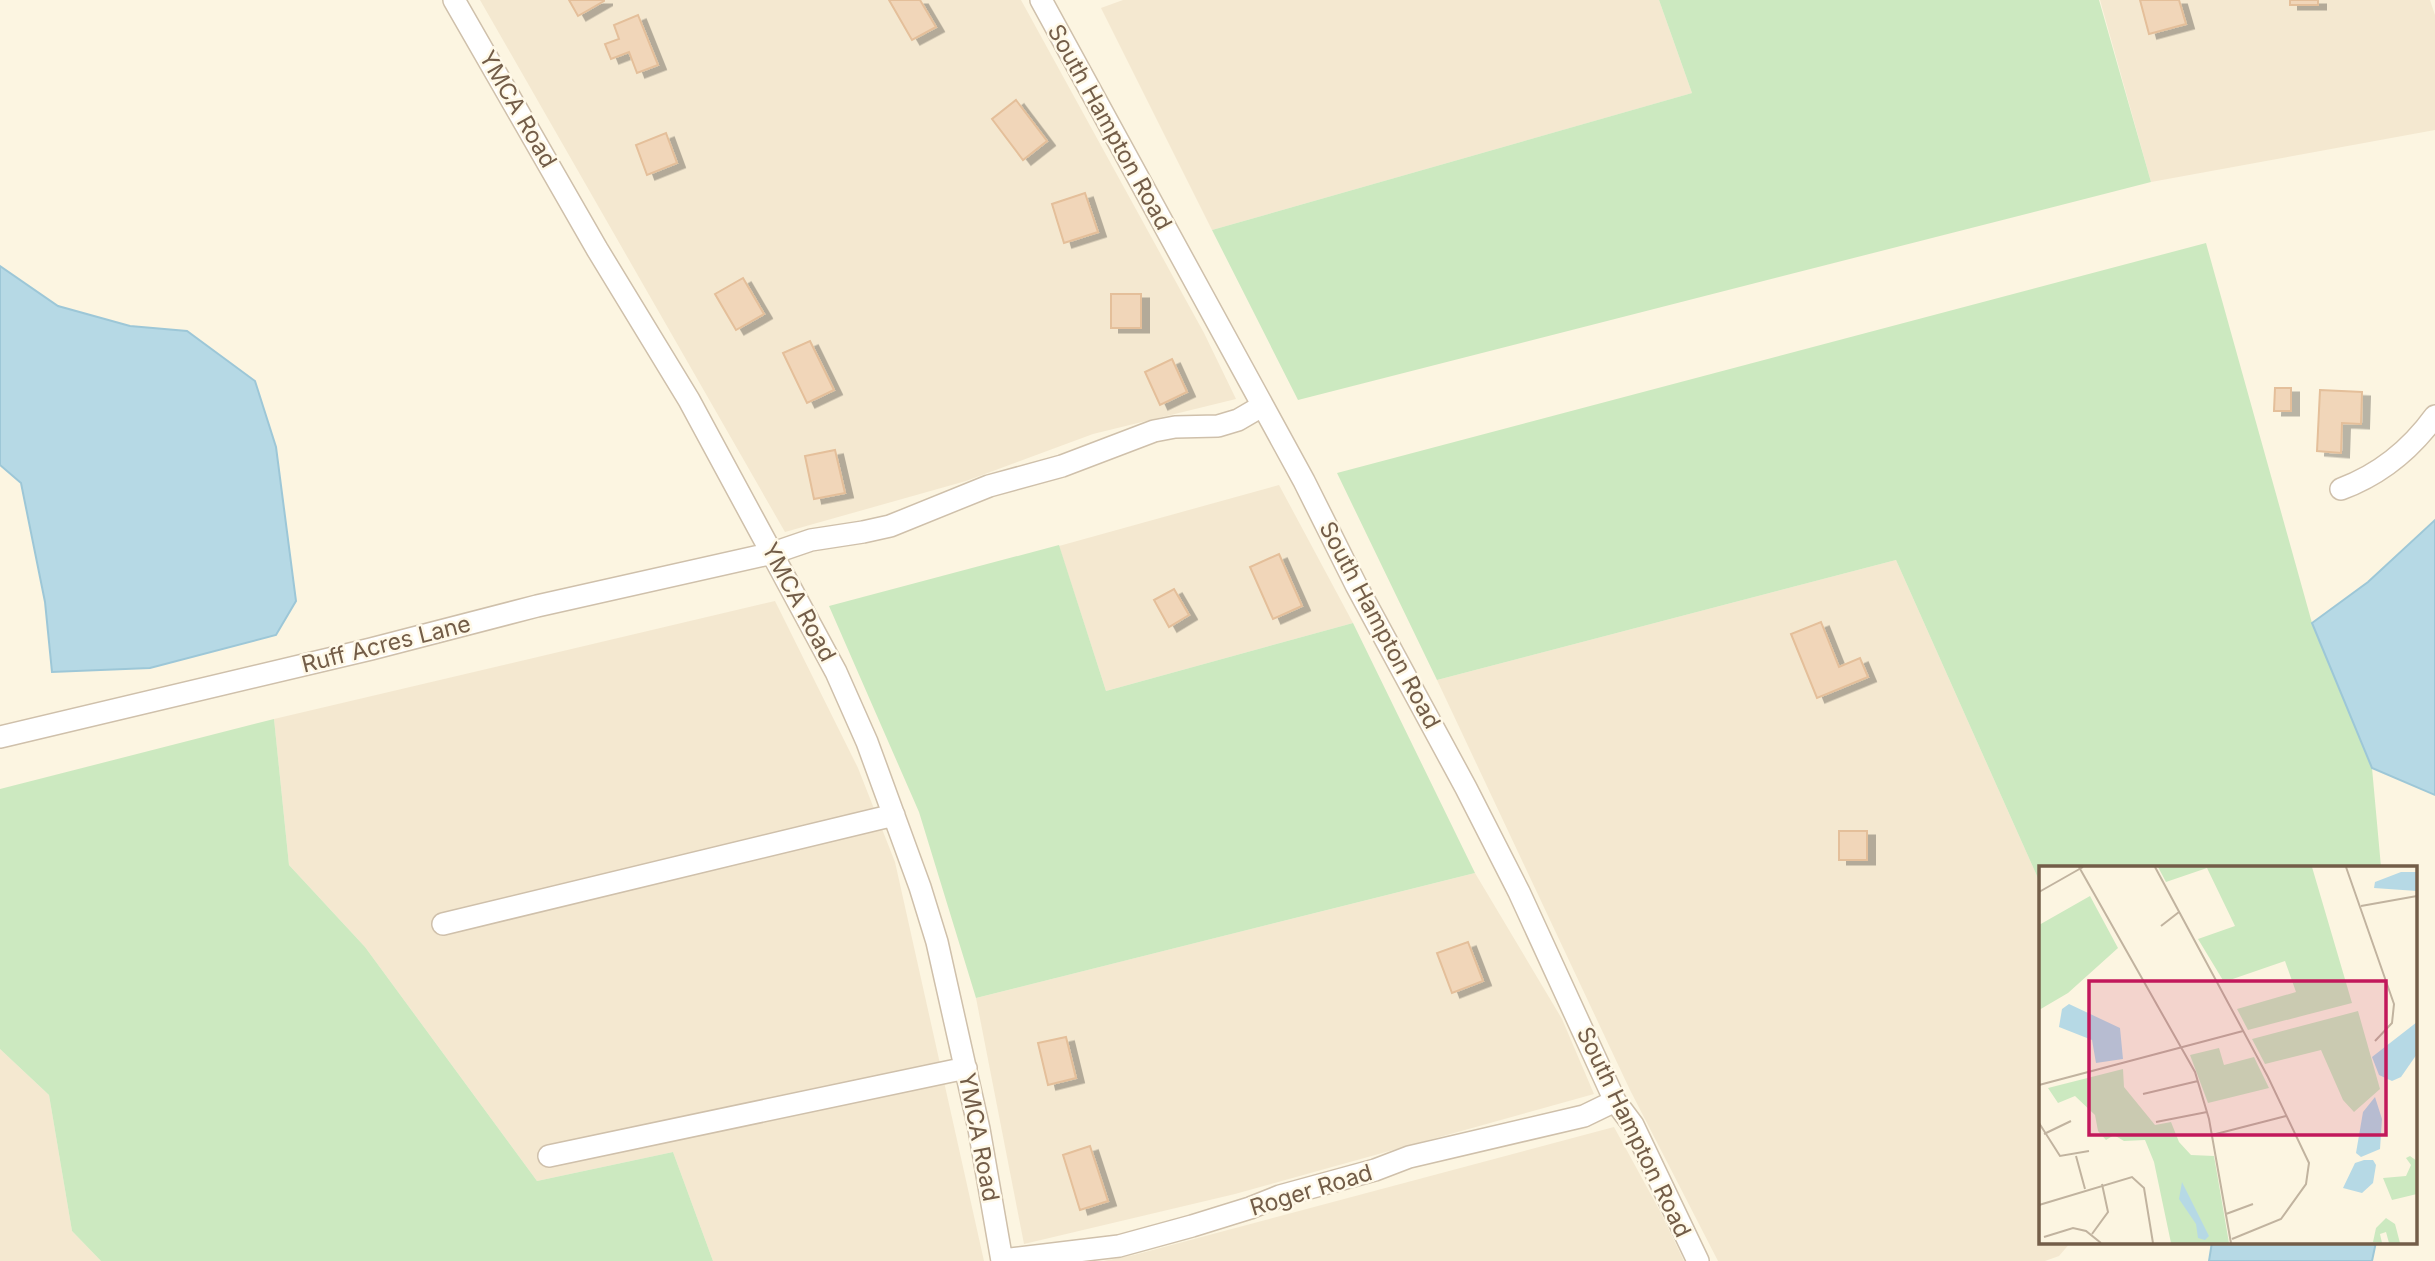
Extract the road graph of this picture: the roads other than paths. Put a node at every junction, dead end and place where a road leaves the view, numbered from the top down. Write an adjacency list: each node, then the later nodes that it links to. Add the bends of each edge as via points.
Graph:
1 (454, 0): 6 (street, YMCA Road)
2 (1041, 0): 3 (street, South Hampton Road)
3 (1262, 406): 6 (street, Ruff Acres Lane, via 1218,426 1154,431 1062,466 989,486 890,526 811,540); 11 (street, South Hampton Road, via 1484,823)
4 (2435, 416): 5 (street, via 2391,462)
5 (2341, 489)
6 (774, 553): 7 (street, Ruff Acres Lane); 8 (street, YMCA Road, via 836,672)
7 (0, 737)
8 (894, 815): 9 (street); 10 (street, YMCA Road, via 937,942)
9 (443, 924)
10 (966, 1068): 12 (street); 13 (street, YMCA Road)
11 (1615, 1101): 13 (street, Roger Road, via 1584,1116 1409,1157 1119,1246); 14 (street, South Hampton Road, via 1633,1125)
12 (549, 1156)
13 (1002, 1261)
14 (1698, 1261)

